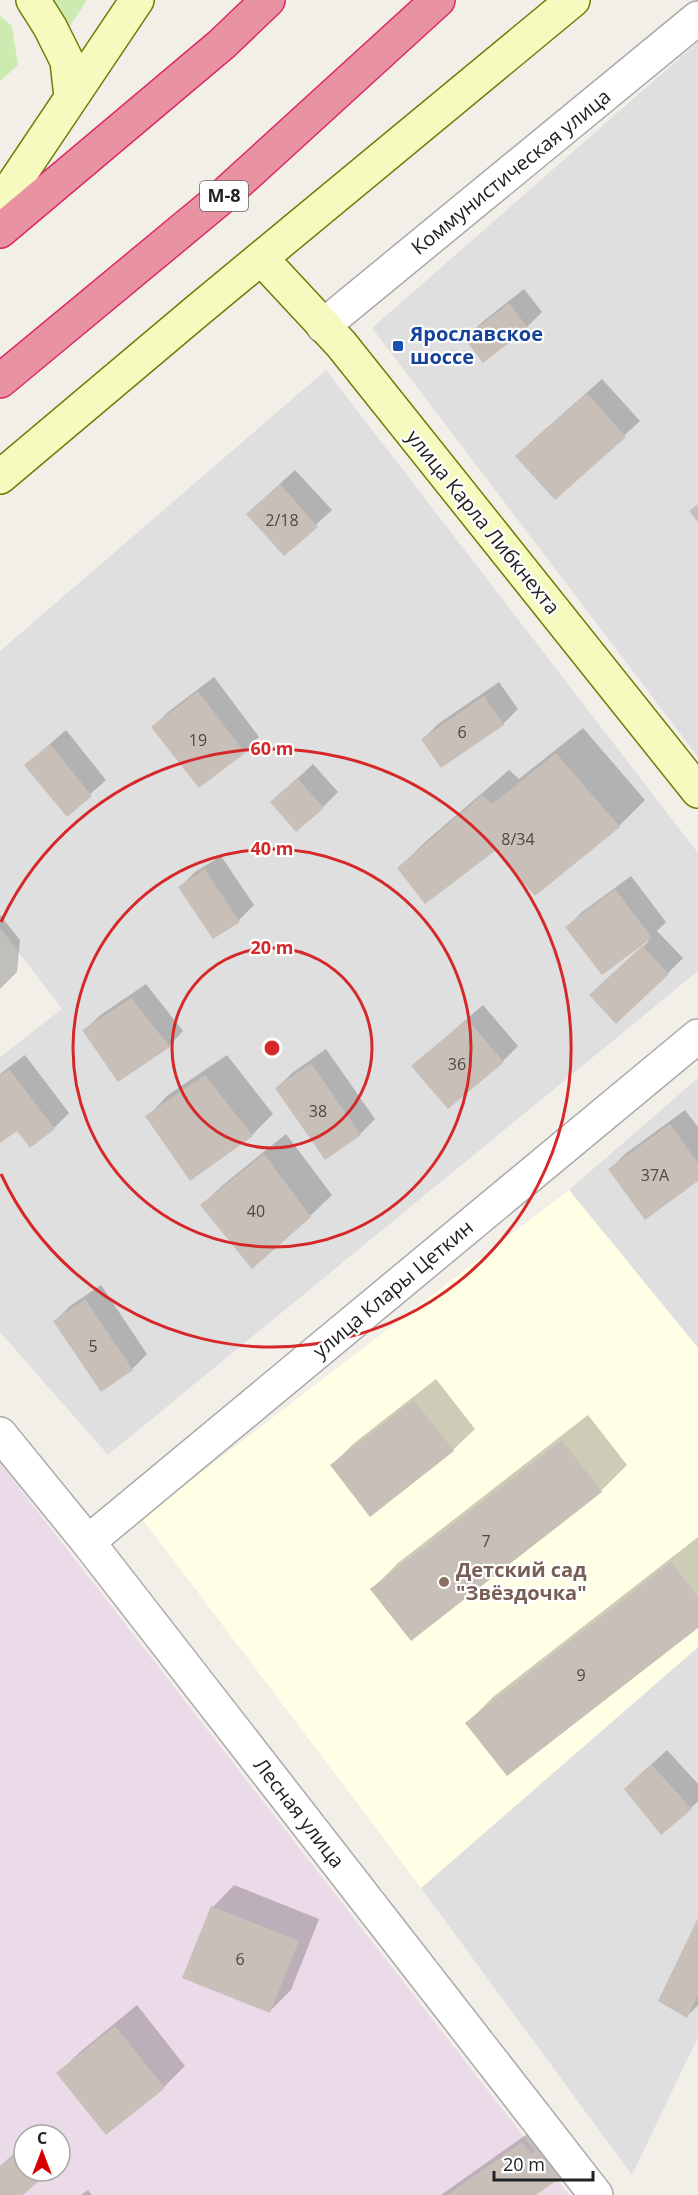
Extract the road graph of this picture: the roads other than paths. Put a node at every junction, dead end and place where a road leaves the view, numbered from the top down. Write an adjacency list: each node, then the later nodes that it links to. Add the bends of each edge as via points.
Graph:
1 (33, 0): 7 (street, via 67,62)
2 (137, 0): 7 (street)
3 (268, 0): 9 (highway, via 222,44)
4 (438, 0): 12 (highway, М-8, via 222,197)
5 (573, 0): 10 (street)
6 (698, 18): 11 (street, Коммунистическая улица)
7 (71, 97): 8 (street)
8 (0, 204)
9 (0, 231)
10 (261, 258): 11 (street, улица Карла Либкнехта); 13 (street)
11 (323, 326): 14 (street, улица Карла Либкнехта)
12 (0, 381)
13 (0, 477)
14 (698, 791)
15 (698, 1036): 17 (street, улица Клары Цеткин)
16 (0, 1434): 17 (street, Лесная улица)
17 (88, 1542): 18 (street, Лесная улица)
18 (596, 2195)

